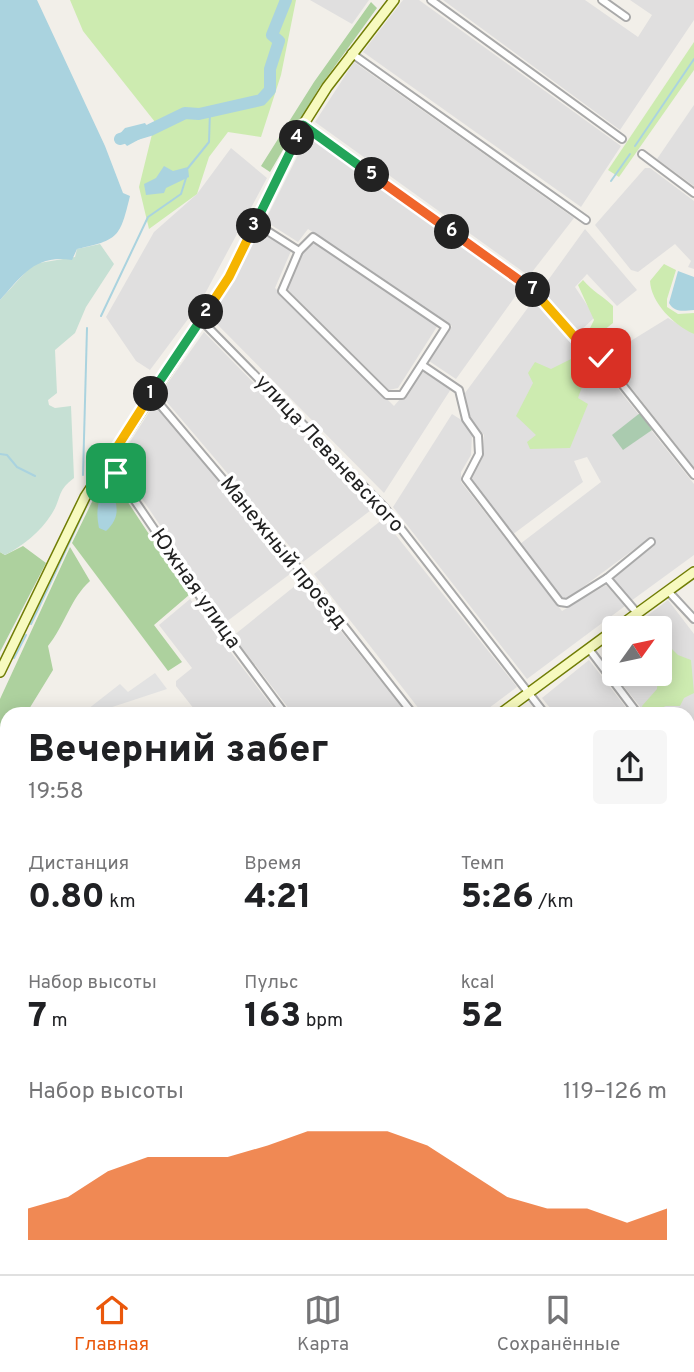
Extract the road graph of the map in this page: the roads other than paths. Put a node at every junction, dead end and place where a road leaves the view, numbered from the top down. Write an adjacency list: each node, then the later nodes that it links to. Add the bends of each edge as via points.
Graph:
1 (394, 0): 5 (main road)
2 (431, 0): 7 (street)
3 (602, 0): 4 (street)
4 (626, 17)
5 (351, 53): 6 (main road); 10 (street)
6 (303, 125): 11 (main road); 17 (street, via 535,291 580,343 601,358)
7 (622, 139)
8 (642, 154): 9 (street)
9 (694, 193)
10 (586, 220)
11 (256, 223): 12 (street); 13 (main road)
12 (299, 251): 14 (street, via 313,237 446,327); 14 (street, via 282,291 387,396 401,395)
13 (201, 320): 15 (main road); 28 (street, улица Леваневского, via 385,509)
14 (422, 365): 20 (street, via 459,390 466,419 478,436 479,454 466,479 560,603)
15 (151, 394): 16 (main road); 30 (street, Манежный проезд, via 304,575)
16 (105, 466): 27 (main road, via 85,497); 29 (street, Южная улица, via 116,473)
17 (694, 475)
18 (651, 542): 20 (street)
19 (694, 572): 21 (main road)
20 (607, 578): 22 (street)
21 (668, 591): 22 (main road); 24 (street)
22 (637, 614): 23 (main road)
23 (634, 616)
24 (694, 619)
25 (602, 639): 26 (main road)
26 (589, 649): 28 (main road); 33 (street)
27 (0, 672)
28 (528, 692): 31 (main road); 32 (street, улица Леваневского)
29 (280, 707)
30 (407, 707)
31 (509, 707)
32 (540, 707)
33 (633, 707)

